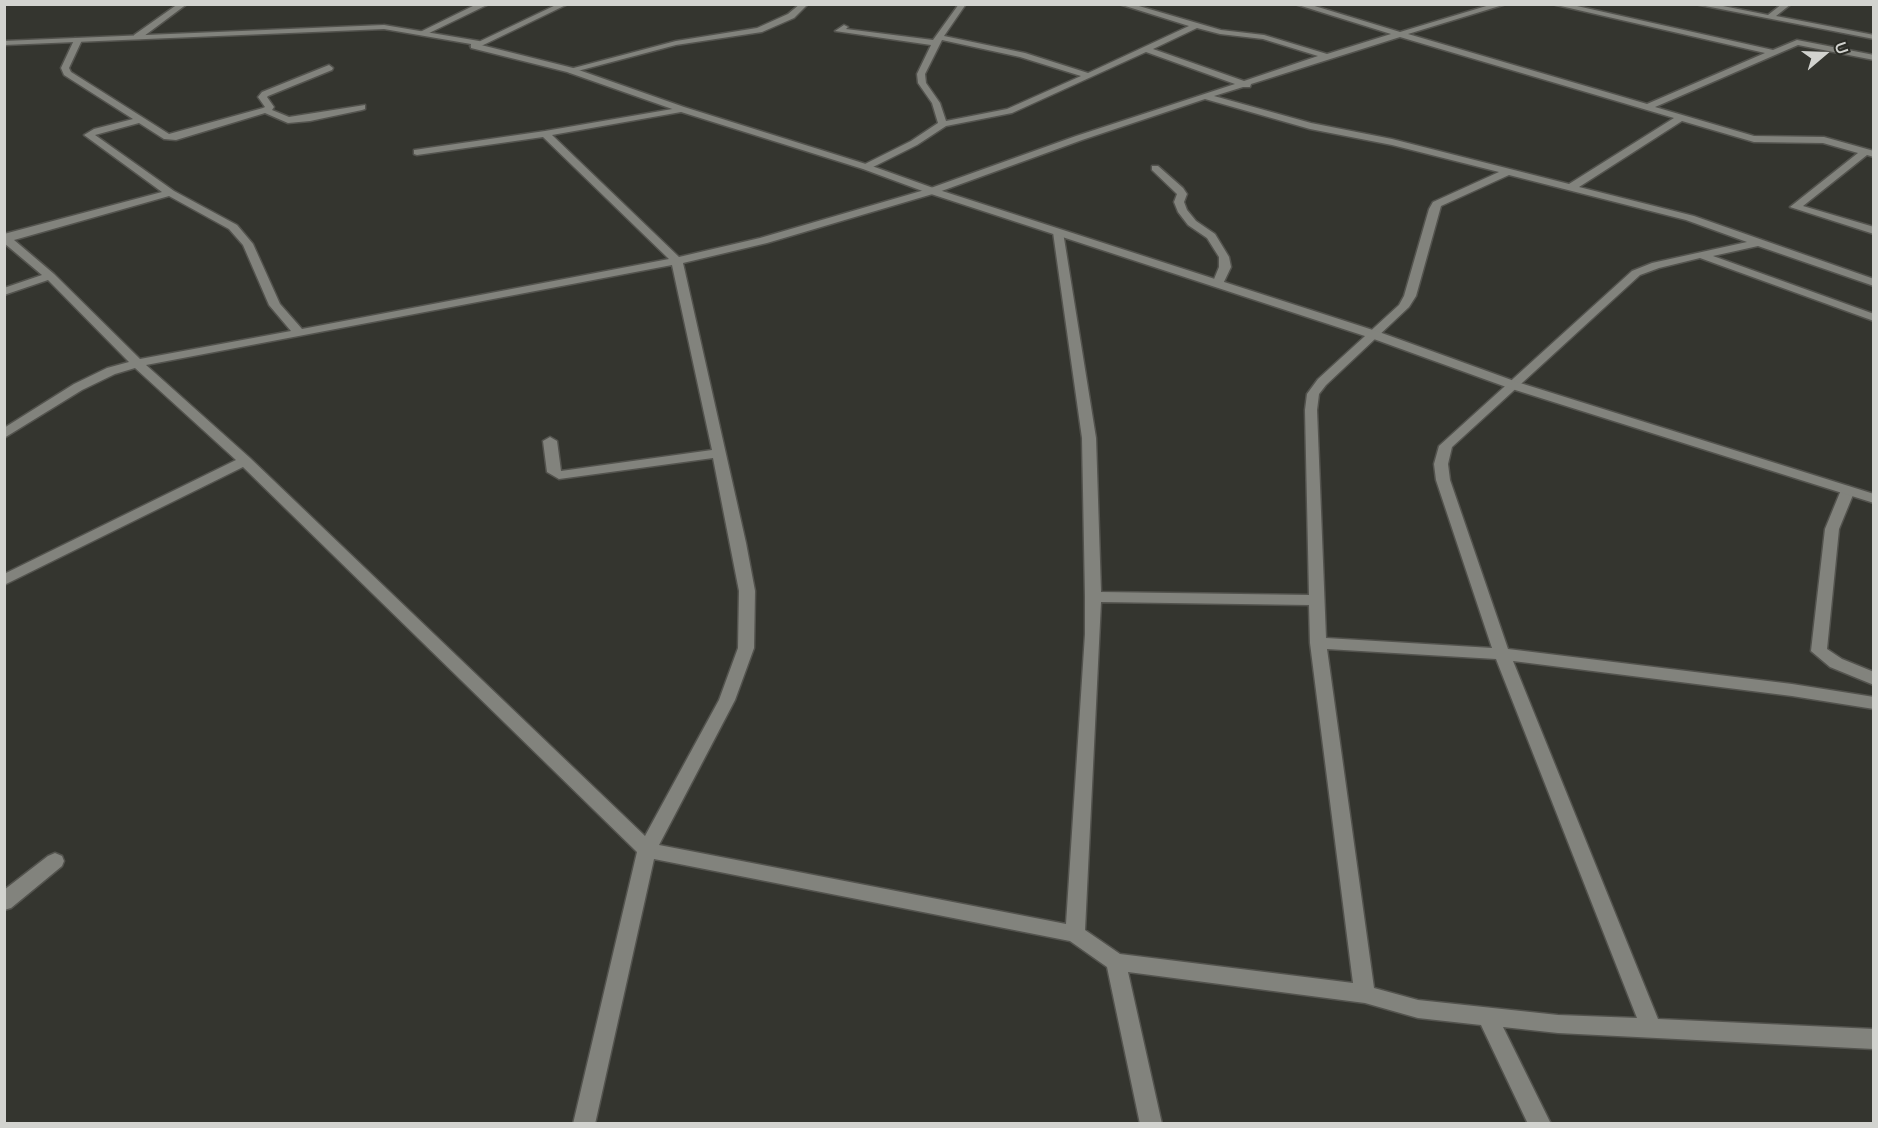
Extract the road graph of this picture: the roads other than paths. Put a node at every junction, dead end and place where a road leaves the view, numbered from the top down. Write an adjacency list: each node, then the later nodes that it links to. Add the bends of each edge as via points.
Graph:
1 (184, 4): 20 (street)
2 (486, 4): 16 (street)
3 (565, 4): 24 (street)
4 (806, 4): 30 (street, via 791,16 759,30 676,44)
5 (963, 4): 22 (street)
6 (1122, 4): 13 (street)
7 (1298, 4): 18 (street)
8 (1503, 4): 18 (street)
9 (1555, 4): 26 (street)
10 (1788, 4): 12 (street)
11 (1699, 5): 12 (street)
12 (1770, 17): 17 (street)
13 (1197, 25): 25 (street); 27 (street, via 1264,38)
14 (1874, 26): 17 (street)
15 (844, 27): 22 (street, via 839,31)
16 (422, 33): 20 (street, via 373,27); 24 (street, via 479,43)
17 (1854, 33): 19 (street)
18 (1399, 35): 27 (street); 35 (street)
19 (1874, 37)
20 (137, 38): 21 (street)
21 (78, 40): 23 (street); 39 (street, via 65,68 67,73)
22 (937, 40): 31 (street, via 1022,55); 40 (street, via 921,74)
23 (4, 43)
24 (474, 46): 30 (street)
25 (1148, 50): 31 (street); 32 (street)
26 (1773, 52): 28 (street, via 1801,42); 35 (street)
27 (1329, 57): 32 (street)
28 (1874, 58)
29 (329, 68): 37 (street, via 265,94 262,97 270,107)
30 (570, 70): 36 (street)
31 (1089, 76): 40 (street, via 1009,111)
32 (1247, 85): 33 (street)
33 (1207, 98): 46 (street, via 1310,126); 48 (street, via 1079,138)
34 (362, 107): 37 (street, via 288,120)
35 (1648, 107): 38 (street)
36 (681, 109): 41 (street); 44 (street)
37 (266, 110): 39 (street, via 171,137)
38 (1682, 117): 43 (street, via 1754,139 1824,140); 47 (street)
39 (139, 120): 49 (street, via 89,135)
40 (943, 124): 44 (street)
41 (545, 134): 42 (street); 55 (street)
42 (417, 152)
43 (1870, 153): 50 (street, via 1795,207)
44 (866, 167): 48 (street)
45 (1155, 168): 58 (street, via 1182,194 1179,202 1186,217 1210,236 1224,257 1225,267)
46 (1510, 171): 47 (street); 62 (street, via 1437,204 1410,296)
47 (1572, 187): 53 (street, via 1690,218)
48 (932, 191): 51 (street); 55 (street, via 763,241)
49 (170, 193): 52 (street); 61 (street, via 233,227 248,244 275,305)
50 (1874, 231)
51 (1058, 232): 58 (street); 72 (street, via 1089,438)
52 (5, 238): 56 (street)
53 (1759, 242): 54 (street); 57 (street)
54 (1704, 256): 60 (street); 64 (street, via 1636,273)
55 (677, 261): 61 (street); 67 (street)
56 (50, 276): 59 (street); 63 (street)
57 (1874, 283)
58 (1218, 284): 62 (street)
59 (4, 292)
60 (1874, 318)
61 (299, 333): 63 (street)
62 (1375, 335): 64 (street); 73 (street, via 1313,394)
63 (137, 363): 65 (street, via 78,387); 68 (street)
64 (1513, 385): 69 (street); 75 (street, via 1446,447 1441,464)
65 (4, 434)
66 (550, 441): 67 (street, via 554,472 559,475)
67 (718, 453): 78 (street, via 747,591 746,648 727,700)
68 (245, 461): 71 (street); 78 (street)
69 (1848, 490): 70 (street); 76 (street, via 1832,529 1819,651)
70 (1874, 499)
71 (4, 580)
72 (1093, 597): 73 (street); 81 (street)
73 (1317, 600): 74 (street)
74 (1318, 643): 75 (street); 83 (street)
75 (1502, 654): 77 (street); 85 (street)
76 (1874, 679)
77 (1874, 703)
78 (647, 850): 81 (street); 87 (street)
79 (56, 861): 80 (street)
80 (4, 902)
81 (1075, 934): 82 (street)
82 (1116, 962): 83 (street); 88 (street)
83 (1365, 994): 84 (street, via 1418,1009)
84 (1486, 1016): 85 (street, via 1558,1024); 89 (street)
85 (1651, 1027): 86 (street)
86 (1874, 1039)
87 (584, 1124)
88 (1151, 1124)
89 (1540, 1124)

